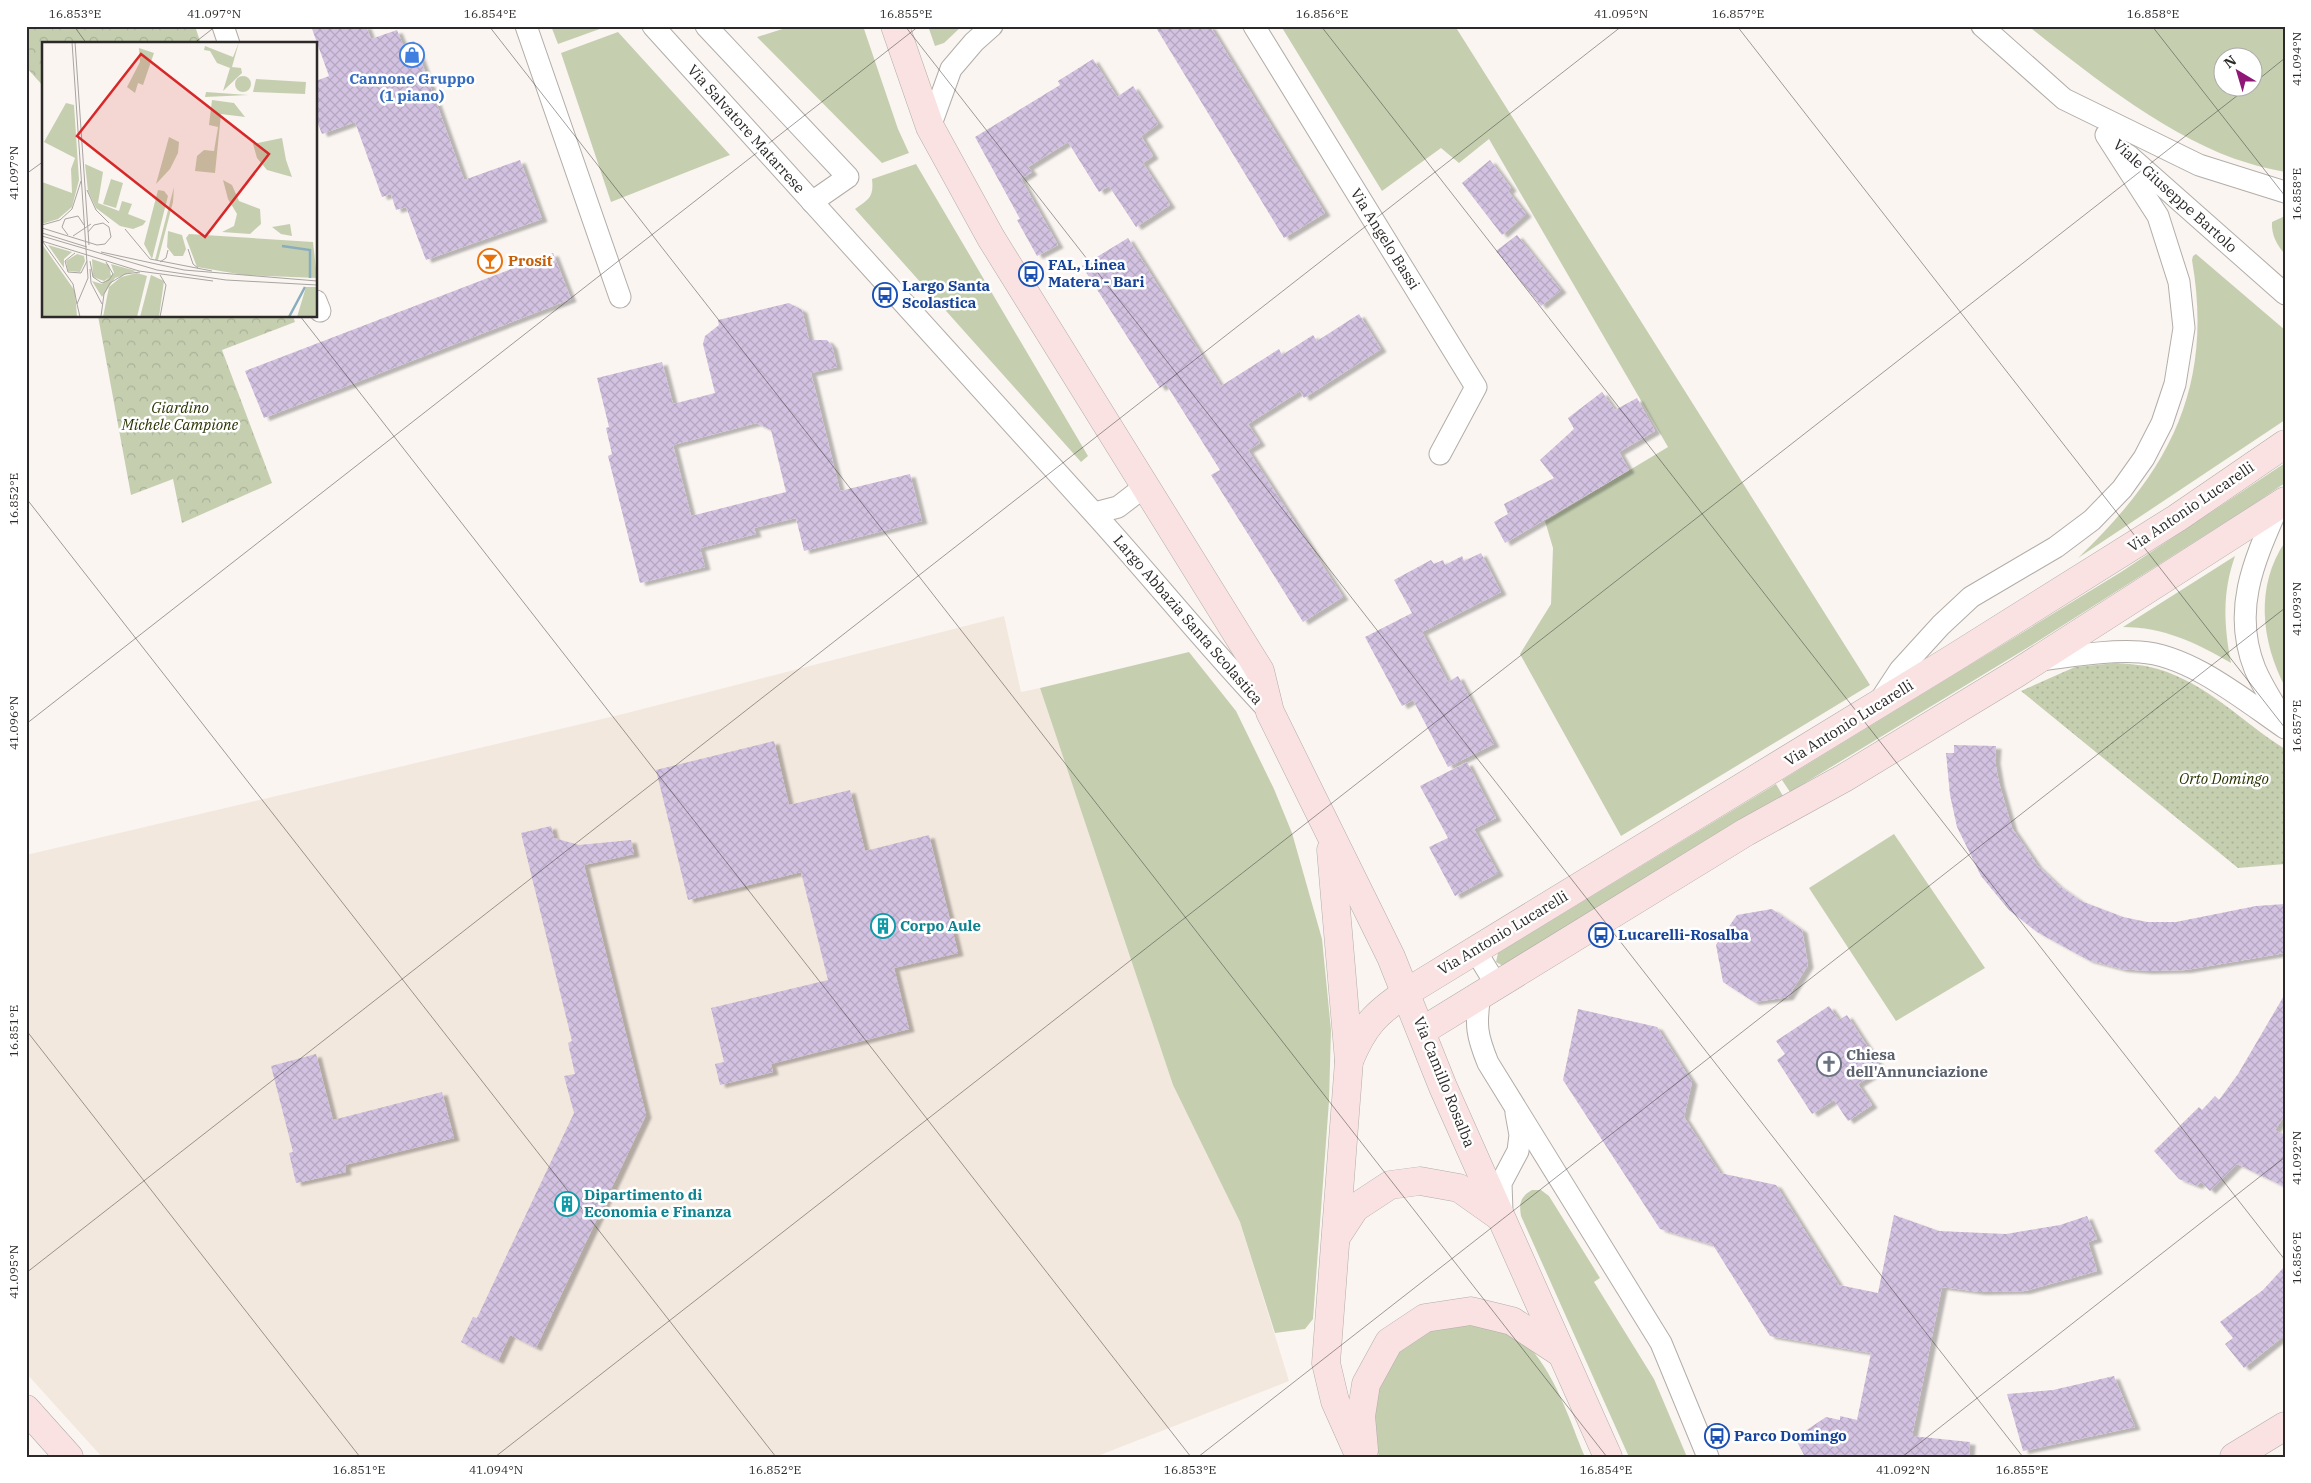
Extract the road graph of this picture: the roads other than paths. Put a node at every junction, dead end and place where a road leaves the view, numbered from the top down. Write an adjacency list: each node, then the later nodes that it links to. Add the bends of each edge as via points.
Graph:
1 (223, 26): 9 (street)
2 (526, 26): 16 (street)
3 (653, 26): 14 (street, Via Salvatore Matarrese)
4 (706, 26): 14 (street, Via Salvatore Matarrese, via 848,177)
5 (895, 26): 11 (street)
6 (992, 26): 11 (street, via 951,70)
7 (1254, 26): 18 (street, Via Angelo Bassi, via 1476,387)
8 (1982, 26): 10 (street)
9 (228, 42)
10 (2064, 99): 12 (street, Viale Giuseppe Bartolo); 13 (street, via 2199,165)
11 (930, 127): 19 (street, Largo Abbazia Santa Scolastica, via 991,238)
12 (2106, 134): 15 (street, Viale Giuseppe Bartolo); 23 (street, via 2158,216 2179,282 2184,328 2175,384 2162,423 2144,458 2122,489 2092,520 2056,547 1971,597 1900,670)
13 (2285, 192)
14 (812, 202): 21 (street, Largo Abbazia Santa Scolastica)
15 (2285, 294)
16 (620, 297)
17 (2285, 444): 23 (street, Via Antonio Lucarelli, via 2177,518)
18 (1440, 454)
19 (1144, 487): 21 (street, via 1118,507); 24 (street, Largo Abbazia Santa Scolastica, via 1260,671)
20 (2282, 502): 22 (street); 25 (street, via 2252,568 2245,609 2249,652)
21 (1094, 513): 24 (street, Largo Abbazia Santa Scolastica)
22 (2038, 660): 26 (street, via 2106,652 2141,652 2174,660 2209,677); 29 (street, via 1844,778 1746,832)
23 (1877, 704): 28 (street, Via Antonio Lucarelli)
24 (1270, 712): 27 (street, Via Camillo Rosalba)
25 (2285, 723)
26 (2285, 728)
27 (1330, 833): 30 (street, Via Camillo Rosalba); 32 (street)
28 (1475, 950): 29 (street); 30 (street, Via Antonio Lucarelli)
29 (1488, 991): 31 (street); 33 (street, via 1476,1021 1480,1045)
30 (1407, 992): 31 (street, Via Camillo Rosalba); 32 (street, Via Antonio Lucarelli, via 1384,1008 1360,1033)
31 (1422, 1031): 34 (street, Via Camillo Rosalba, via 1443,1087)
32 (1349, 1061): 35 (street)
33 (1514, 1105): 34 (street, via 1520,1135 1518,1151 1500,1183); 43 (street, via 1661,1343)
34 (1503, 1220): 35 (street, via 1459,1188 1420,1181 1390,1185 1355,1208); 36 (street, Via Camillo Rosalba)
35 (1335, 1239): 40 (street, via 1326,1363 1335,1401)
36 (1561, 1352): 41 (street, via 1504,1319 1471,1311 1425,1318 1389,1342 1366,1384 1361,1416); 42 (street, Via Camillo Rosalba)
37 (26, 1409): 39 (street)
38 (2285, 1426): 44 (street)
39 (69, 1457)
40 (1360, 1457)
41 (1364, 1457)
42 (1608, 1457)
43 (1708, 1457)
44 (2234, 1457)

